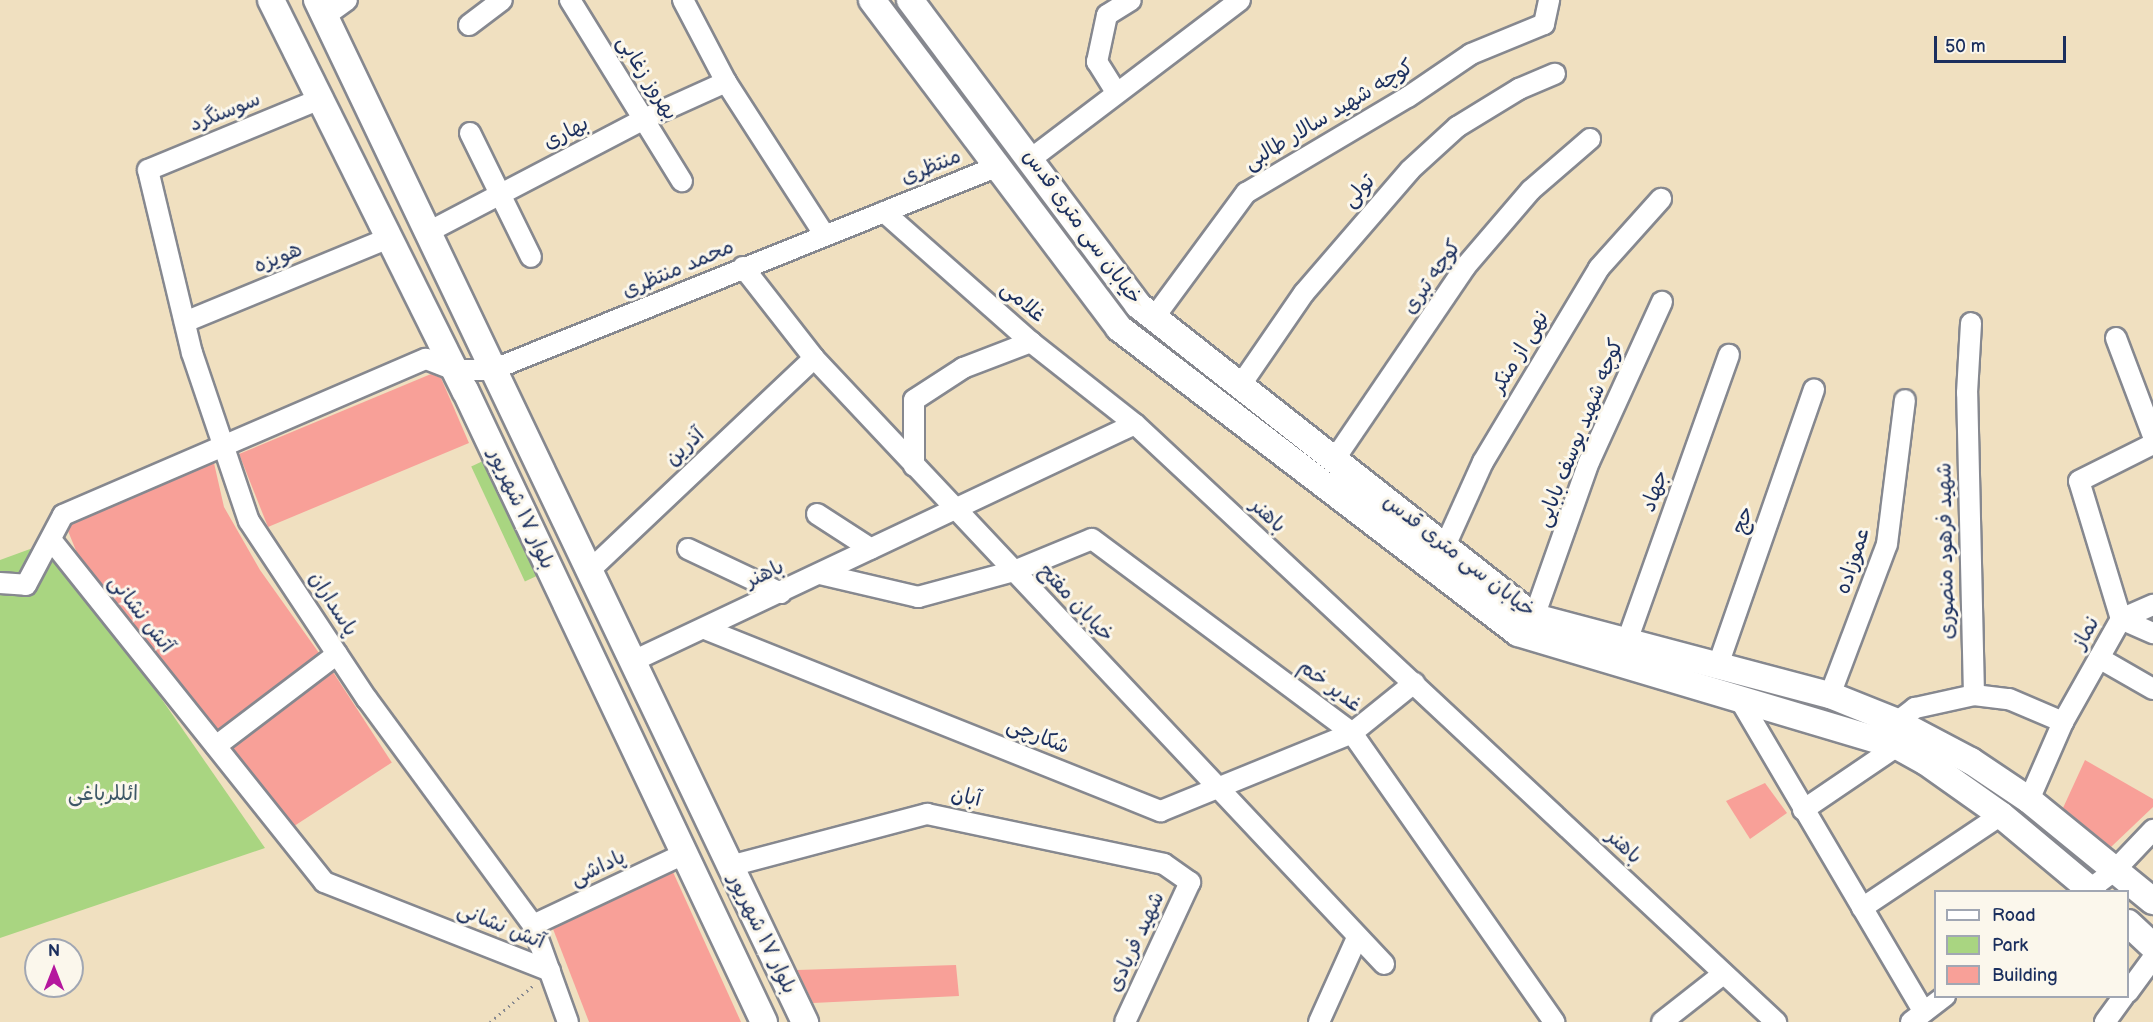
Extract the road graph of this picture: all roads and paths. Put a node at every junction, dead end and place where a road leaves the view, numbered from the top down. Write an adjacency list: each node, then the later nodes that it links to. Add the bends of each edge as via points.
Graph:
1 (271, 0): 16 (main road, بلوار ١٧ شهریور)
2 (347, 0): 11 (street)
3 (502, 0): 12 (street)
4 (570, 0): 17 (street, بهروز زغابی)
5 (683, 0): 14 (street)
6 (872, 0): 21 (main road, خیابان سی متری قدس)
7 (910, 0): 20 (main road, خیابان سی متری قدس)
8 (1131, 0): 15 (street, via 1107,15 1097,62)
9 (1240, 0): 15 (street)
10 (1549, 0): 33 (street, کوچه شهید سالار طالبی, via 1544,24 1471,54 1408,97 1246,193)
11 (321, 8): 27 (main road, بلوار ١٧ شهریور)
12 (469, 25)
13 (1555, 74): 43 (street, تولی, via 1520,89 1457,127 1410,170 1304,293)
14 (726, 82): 17 (street, بهاری); 28 (street)
15 (1116, 92): 20 (street)
16 (320, 99): 22 (street, سوسنگرد); 29 (main road, بلوار ١٧ شهریور)
17 (644, 119): 23 (street, بهروز زغابی); 24 (street, بهاری)
18 (470, 133): 24 (street)
19 (1590, 139): 50 (street, کوچه تبری, via 1531,190 1465,267)
20 (1032, 158): 33 (main road, خیابان سی متری قدس)
21 (996, 167): 26 (street, منتظری); 36 (main road, خیابان سی متری قدس)
22 (148, 170): 34 (street, پاسداران)
23 (682, 181)
24 (500, 195): 27 (street, بهاری); 30 (street)
25 (1661, 199): 55 (street, نهی از منکر, via 1599,268 1483,462)
26 (884, 212): 28 (street, محمد منتظری); 38 (street, غلامی)
27 (430, 231): 42 (main road, بلوار ١٧ شهریور)
28 (824, 234): 31 (street, محمد منتظری)
29 (389, 238): 34 (street, هویزه); 41 (main road, بلوار ١٧ شهریور)
30 (531, 257)
31 (743, 267): 40 (street, خیابان مفتح); 42 (street, محمد منتظری)
32 (1662, 302): 66 (street, کوچه شهید یوسف بابایی, via 1589,462)
33 (1145, 312): 36 (main road); 43 (main road, خیابان سی متری قدس)
34 (185, 322): 49 (street, پاسداران)
35 (1971, 322): 78 (street, شهید فرهود منصوری, via 1966,393)
36 (1119, 328): 79 (main road, خیابان سی متری قدس, via 1518,633)
37 (2116, 338): 47 (street)
38 (1031, 342): 46 (street, غلامی); 51 (street, via 963,368 914,400)
39 (1729, 355): 70 (street, جهاد)
40 (814, 358): 51 (street, خیابان مفتح); 58 (street, آذرین)
41 (455, 370): 42 (street); 49 (street, via 426,359); 65 (main road, بلوار ١٧ شهریور)
42 (492, 370): 58 (main road, بلوار ١٧ شهریور)
43 (1240, 386): 50 (main road, خیابان سی متری قدس)
44 (1814, 389): 74 (street, حج)
45 (1905, 400): 77 (street, عموزاده, via 1887,544)
46 (1135, 424): 52 (street, باهنر); 75 (street, باهنر)
47 (2153, 436)
48 (2153, 444): 67 (street, نماز, via 2079,481)
49 (225, 448): 54 (street, via 63,515); 71 (street, پاسداران, via 249,520)
50 (1334, 460): 55 (main road, خیابان سی متری قدس)
51 (914, 466): 52 (street, خیابان مفتح)
52 (955, 510): 57 (street, باهنر); 59 (street, خیابان مفتح)
53 (817, 514): 57 (street)
54 (52, 541): 61 (street, via 26,585); 83 (street, آتش نشانی)
55 (1445, 546): 66 (main road, خیابان سی متری قدس)
56 (688, 549): 62 (street)
57 (871, 549): 60 (street, باهنر)
58 (588, 571): 64 (main road, بلوار ١٧ شهریور)
59 (1014, 571): 60 (street, via 918,597); 81 (street, غدیر خم, via 1092,539); 84 (street, خیابان مفتح)
60 (820, 574): 62 (street, باهنر)
61 (0, 583)
62 (781, 593): 68 (street, باهنر)
63 (2153, 605): 67 (street)
64 (605, 606): 65 (main road, via 619,654 618,664 613,668 604,667); 73 (main road, بلوار ١٧ شهریور)
65 (570, 613): 90 (main road, بلوار ١٧ شهریور)
66 (1534, 617): 70 (main road, خیابان سی متری قدس)
67 (2121, 619): 69 (street); 72 (street, نماز)
68 (705, 629): 73 (street, باهنر); 84 (street, شکارچی, via 1161,811)
69 (2153, 633)
70 (1626, 644): 74 (main road, خیابان سی متری قدس)
71 (337, 654): 83 (street); 97 (street, پاسداران)
72 (2099, 658): 76 (street); 80 (street, نماز)
73 (632, 662): 89 (main road, بلوار ١٧ شهریور)
74 (1717, 668): 77 (main road, خیابان سی متری قدس)
75 (1414, 683): 81 (street, شکارچی); 104 (street, باهنر)
76 (2153, 689)
77 (1830, 695): 82 (main road, خیابان سی متری قدس)
78 (1974, 695): 80 (street, via 2009,699); 82 (street, via 1915,708)
79 (1740, 700): 82 (main road, خیابان سی متری قدس); 86 (street)
80 (2063, 722): 85 (street, نماز)
81 (1352, 733): 84 (street, شکارچی); 115 (street, غدیر خم)
82 (1897, 734): 85 (main road, خیابان سی متری قدس, via 1971,761); 86 (street); 87 (main road, خیابان سی متری قدس, via 1926,762)
83 (216, 746): 103 (street, آتش نشانی, via 324,882)
84 (1216, 789): 99 (street, خیابان مفتح)
85 (2029, 800): 92 (main road, خیابان سی متری قدس)
86 (1803, 810): 96 (street)
87 (2001, 815): 94 (main road, خیابان سی متری قدس); 96 (street)
88 (2153, 830): 92 (street)
89 (714, 832): 90 (main road, via 699,821 689,821 682,826); 91 (main road, بلوار ١٧ شهریور)
90 (682, 851): 97 (street, پاداشی); 111 (main road, بلوار ١٧ شهریور)
91 (730, 866): 93 (street, آبان, via 927,814 1164,864); 112 (main road, بلوار ١٧ شهریور)
92 (2114, 871): 94 (street); 95 (main road, خیابان سی متری قدس)
93 (1190, 882): 113 (street, شهید فریادی)
94 (2090, 890)
95 (2153, 901)
96 (1862, 908): 108 (street)
97 (533, 925): 103 (street, پاسداران)
98 (2129, 925): 100 (main road)
99 (1357, 939): 102 (street, خیابان مفتح); 114 (street)
100 (2153, 946)
101 (2153, 958): 105 (street)
102 (1384, 964)
103 (550, 971): 109 (path); 110 (street, پاسداران)
104 (1723, 974): 116 (street); 117 (street, باهنر)
105 (2129, 989)
106 (1942, 998): 108 (street)
107 (2123, 998): 118 (street)
108 (1917, 1017)
109 (490, 1022)
110 (568, 1022)
111 (764, 1022)
112 (805, 1022)
113 (1125, 1022)
114 (1319, 1022)
115 (1554, 1022)
116 (1662, 1022)
117 (1776, 1022)
118 (2105, 1022)

